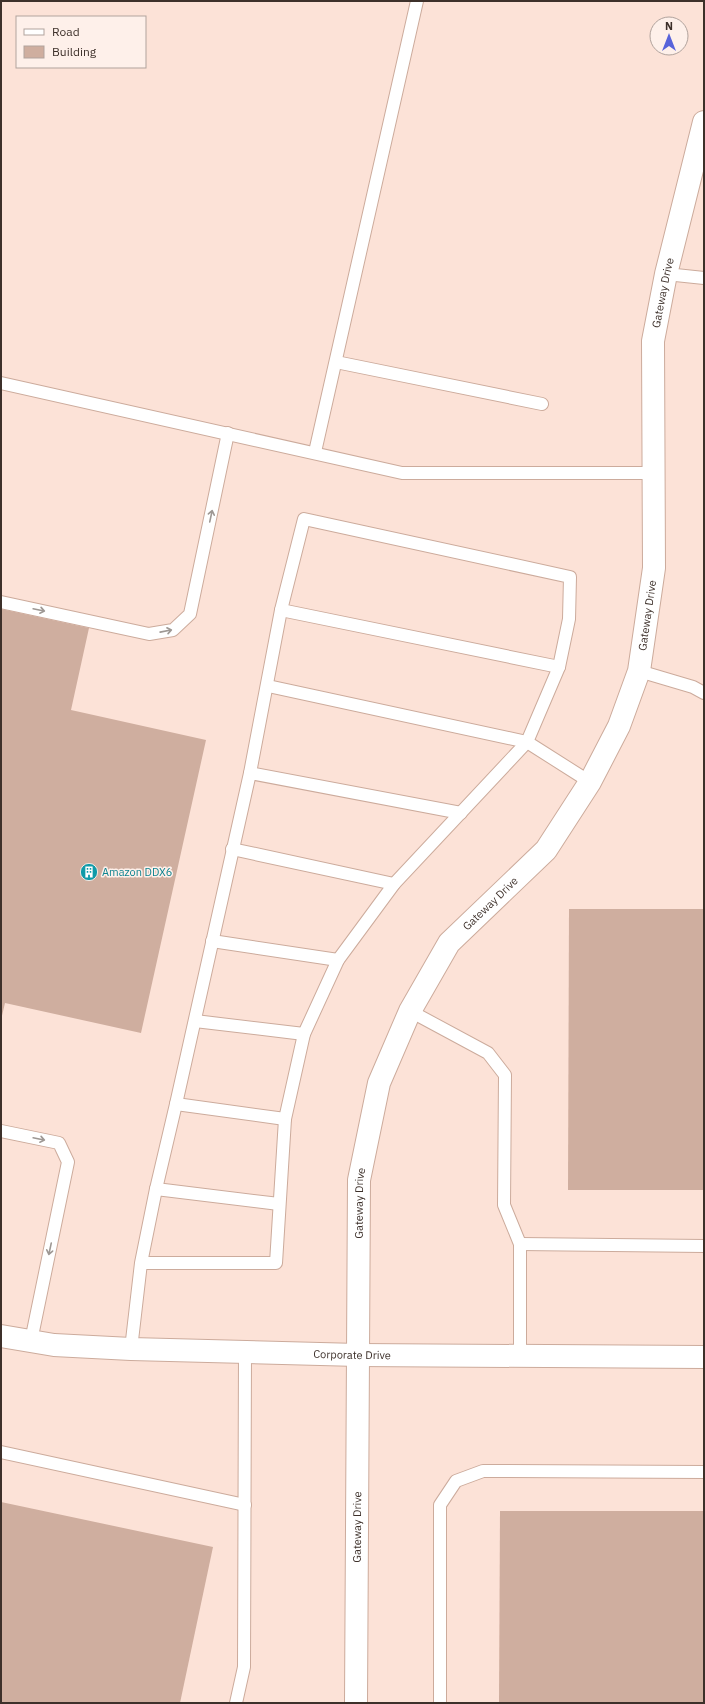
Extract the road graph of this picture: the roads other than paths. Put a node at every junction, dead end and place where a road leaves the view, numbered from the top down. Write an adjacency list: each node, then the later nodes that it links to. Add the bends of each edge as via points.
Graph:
1 (417, 1): 5 (lane)
2 (704, 122): 3 (street, Gateway Drive)
3 (666, 274): 4 (lane); 10 (street, Gateway Drive, via 653,341)
4 (704, 278)
5 (336, 362): 7 (lane); 9 (lane)
6 (1, 383): 8 (lane)
7 (542, 404)
8 (228, 433): 9 (lane); 11 (lane, one-way to 8, via 149,634 173,630 190,614)
9 (315, 452): 10 (lane, via 402,473)
10 (653, 473): 14 (street, Gateway Drive, via 654,568)
11 (1, 602)
12 (281, 610): 13 (lane); 13 (lane, via 304,519 570,577 569,619); 15 (lane)
13 (559, 667): 17 (lane)
14 (639, 671): 16 (lane, via 693,687); 19 (street, Gateway Drive, via 619,726)
15 (268, 686): 17 (lane); 18 (lane)
16 (704, 693)
17 (527, 742): 19 (lane); 20 (lane)
18 (250, 773): 20 (lane); 21 (lane)
19 (590, 782): 25 (street, Gateway Drive, via 546,850 449,943)
20 (461, 812): 22 (lane)
21 (232, 849): 22 (lane); 23 (lane)
22 (394, 884): 24 (lane)
23 (212, 941): 24 (lane); 26 (lane)
24 (338, 960): 27 (lane)
25 (410, 1011): 33 (lane, via 488,1053 505,1075 504,1205); 40 (street, Gateway Drive, via 379,1083 359,1180)
26 (195, 1021): 27 (lane); 28 (lane)
27 (304, 1034): 29 (lane)
28 (176, 1104): 29 (lane); 31 (lane)
29 (285, 1119): 32 (lane)
30 (1, 1131): 37 (lane, one-way to 37, via 59,1143 68,1162)
31 (156, 1189): 32 (lane); 35 (lane)
32 (279, 1204): 35 (lane, via 276,1264)
33 (520, 1244): 34 (lane); 41 (lane)
34 (704, 1246)
35 (141, 1263): 38 (lane)
36 (1, 1336): 37 (street, Corporate Drive)
37 (31, 1341): 38 (street, Corporate Drive, via 54,1345)
38 (131, 1348): 39 (street, Corporate Drive)
39 (245, 1352): 40 (street, Corporate Drive); 45 (lane)
40 (358, 1355): 41 (street, Corporate Drive); 47 (street, Gateway Drive)
41 (520, 1356): 42 (street, Corporate Drive)
42 (704, 1357)
43 (1, 1452): 45 (lane)
44 (704, 1472): 48 (lane, via 482,1471 456,1481 440,1505)
45 (244, 1505): 46 (lane, via 244,1667)
46 (236, 1703)
47 (356, 1703)
48 (440, 1703)

